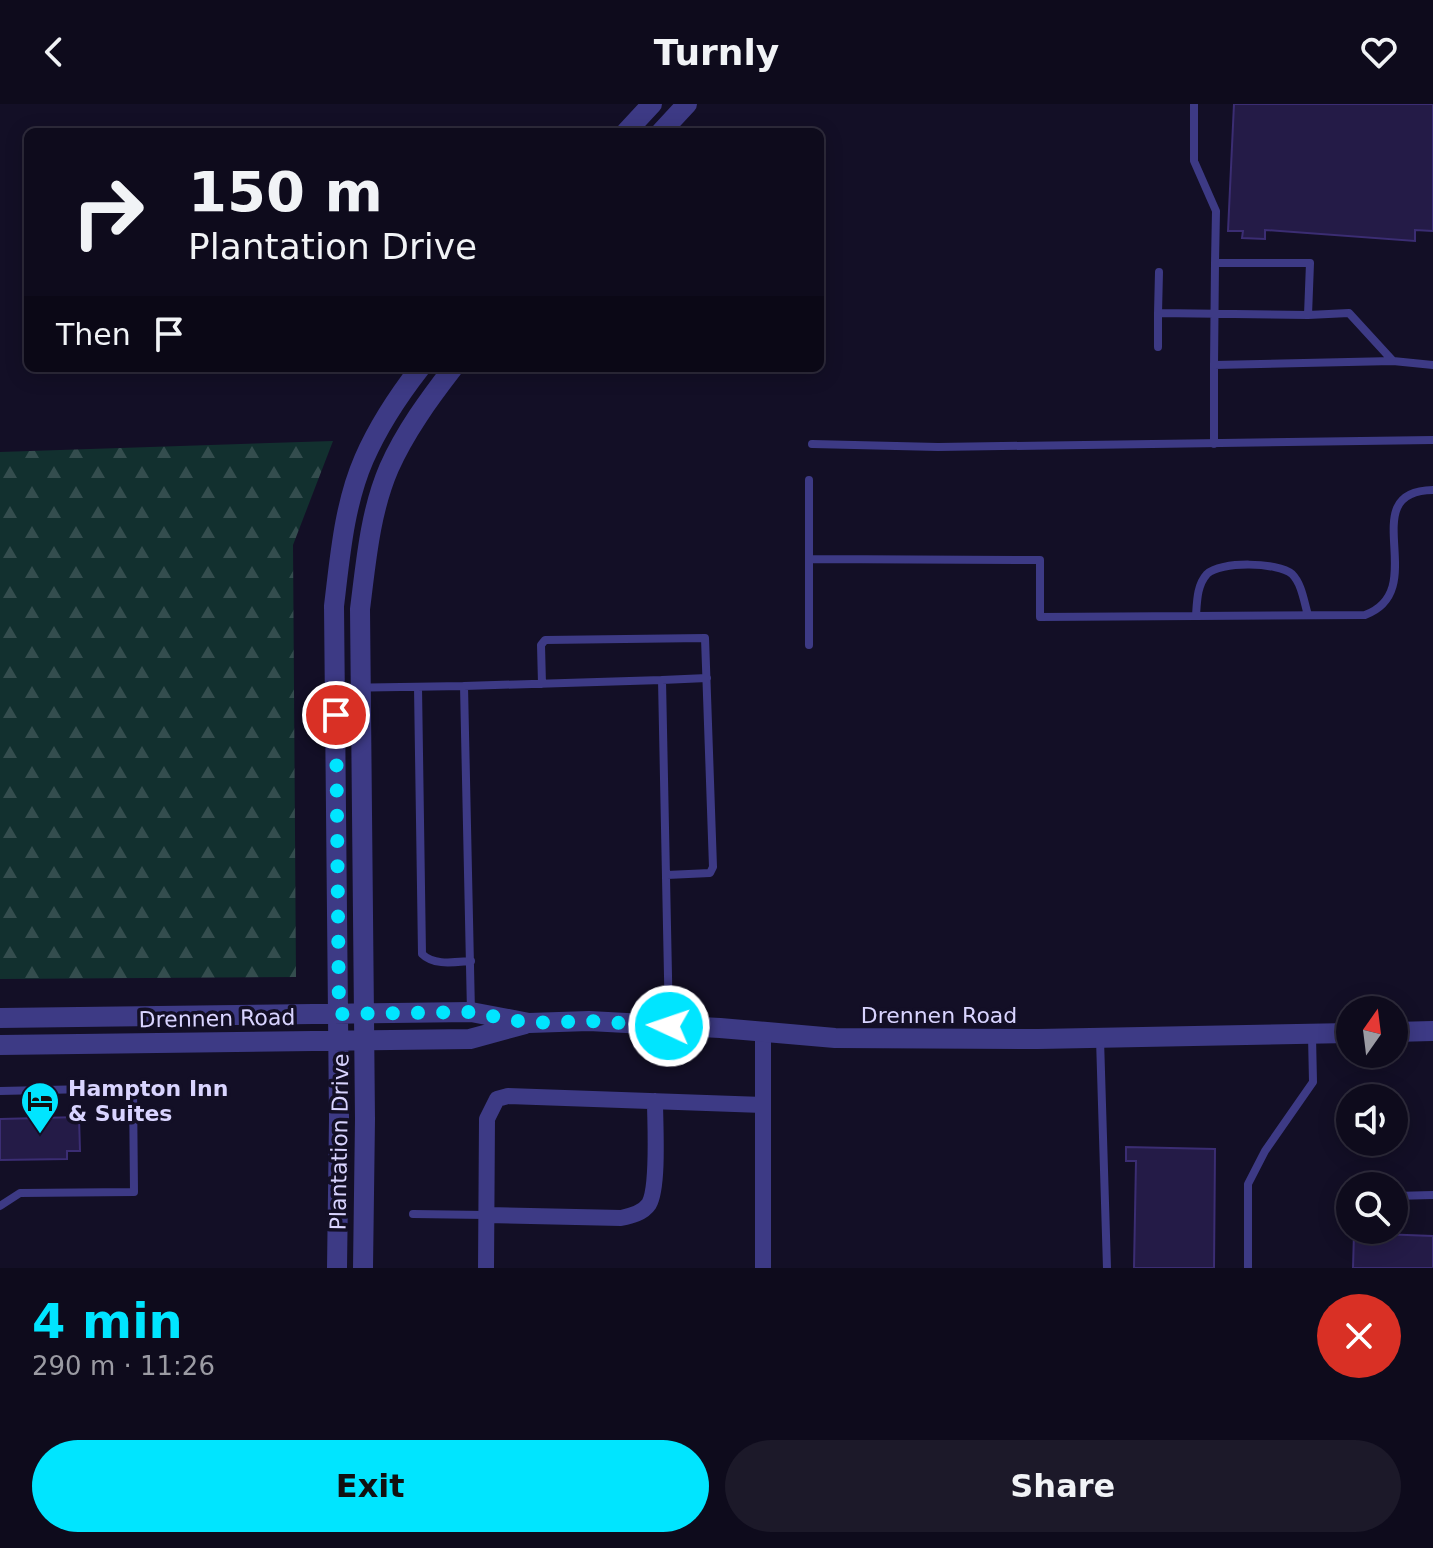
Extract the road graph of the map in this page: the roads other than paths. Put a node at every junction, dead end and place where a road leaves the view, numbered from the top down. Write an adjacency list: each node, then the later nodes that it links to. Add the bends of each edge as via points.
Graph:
1 (652, 104): 4 (street)
2 (687, 104): 5 (street)
3 (1194, 104): 6 (lane, via 1194,161 1216,211)
4 (630, 128)
5 (665, 128)
6 (1215, 263): 9 (lane); 10 (lane, via 1310,263)
7 (1159, 272): 8 (lane)
8 (1158, 313): 9 (lane); 11 (lane)
9 (1213, 314): 10 (lane); 13 (lane)
10 (1308, 315): 12 (lane, via 1349,313)
11 (1158, 347)
12 (1393, 361): 13 (lane); 14 (lane)
13 (1214, 365): 20 (lane)
14 (1433, 365)
15 (417, 372): 18 (street, Plantation Drive)
16 (450, 372): 21 (street, Plantation Drive)
17 (1433, 440): 20 (lane)
18 (374, 442): 21 (street); 33 (street, Plantation Drive, via 364,459 343,534 334,606)
19 (812, 444): 20 (lane)
20 (1214, 444)
21 (398, 452): 34 (street, Plantation Drive, via 368,539 360,609)
22 (809, 480): 24 (lane)
23 (1433, 490): 25 (lane, via 1408,494 1399,503 1397,591 1389,603 1365,615)
24 (809, 559): 26 (lane, via 1040,560 1040,617); 27 (lane)
25 (1308, 615): 26 (lane); 26 (lane, via 1290,572 1257,566 1214,569 1200,587)
26 (1196, 616)
27 (809, 645)
28 (707, 678): 29 (lane); 30 (lane, via 705,638 545,640); 35 (lane, via 712,870)
29 (662, 680): 30 (lane); 35 (lane)
30 (542, 684): 31 (lane)
31 (464, 686): 32 (lane); 36 (lane)
32 (418, 687): 34 (lane); 36 (lane, via 422,954 435,961)
33 (336, 688): 34 (lane); 38 (street, Plantation Drive)
34 (360, 688): 39 (street, Plantation Drive)
35 (667, 875): 42 (lane)
36 (471, 961): 37 (lane)
37 (471, 1012): 39 (street, Drennen Road); 41 (street, Drennen Road)
38 (339, 1014): 39 (street, Drennen Road); 40 (street, Drennen Road); 50 (street, Plantation Drive)
39 (365, 1014): 49 (street, Plantation Drive)
40 (0, 1018)
41 (529, 1023): 42 (street, Drennen Road); 49 (street, Drennen Road, via 470,1039)
42 (669, 1026): 44 (street, Drennen Road)
43 (1433, 1031): 45 (street)
44 (763, 1032): 48 (street, Drennen Road, via 835,1038); 54 (street)
45 (1408, 1032)
46 (1312, 1033): 47 (street, Drennen Road); 48 (street, Drennen Road); 65 (lane, via 1313,1082 1248,1184)
47 (1336, 1033)
48 (1100, 1038): 64 (lane)
49 (365, 1040): 50 (street, Drennen Road); 61 (street, Plantation Drive)
50 (339, 1041): 51 (street, Drennen Road); 60 (street, Plantation Drive)
51 (0, 1045)
52 (0, 1091): 57 (lane, via 133,1088 134,1177 134,1192 20,1193)
53 (655, 1101): 54 (street); 59 (street, via 653,1188 649,1204 637,1214); 59 (street, via 497,1099 487,1119)
54 (763, 1105): 63 (street)
55 (1433, 1195): 56 (lane)
56 (1408, 1196)
57 (0, 1206)
58 (413, 1214): 59 (lane)
59 (486, 1215): 62 (street)
60 (337, 1268)
61 (363, 1268)
62 (486, 1268)
63 (763, 1268)
64 (1107, 1268)
65 (1248, 1268)

